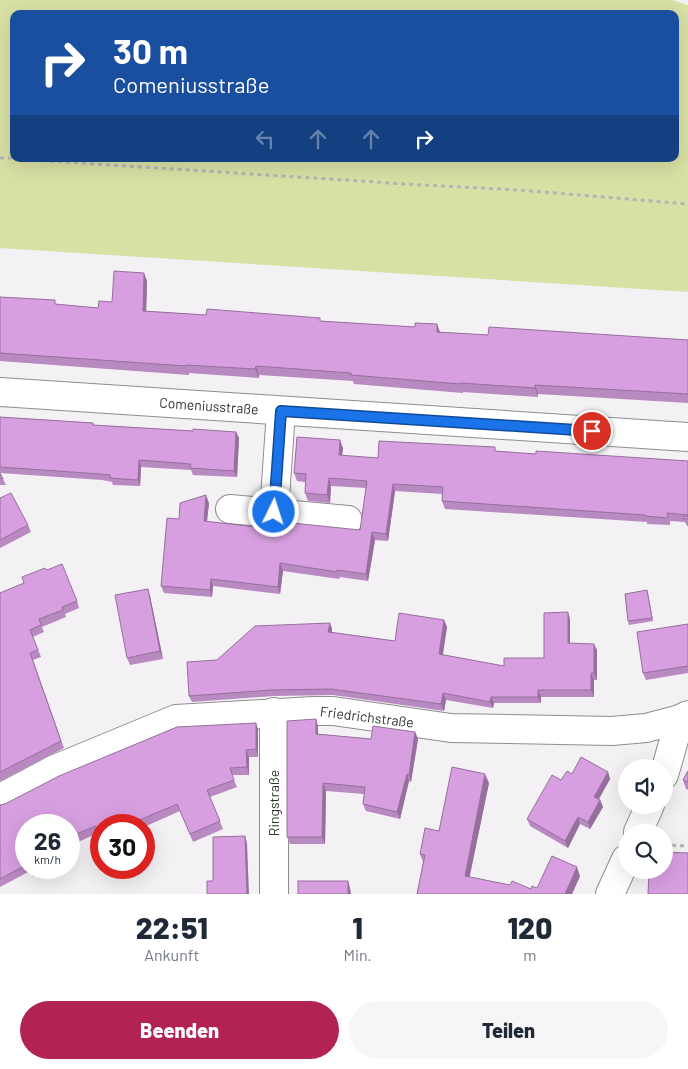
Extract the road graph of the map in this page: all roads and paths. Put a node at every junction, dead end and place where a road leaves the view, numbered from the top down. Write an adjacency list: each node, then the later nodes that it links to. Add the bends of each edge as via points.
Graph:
1 (65, 162): 2 (path, via 519,190)
2 (688, 204)
3 (0, 392): 4 (street, Comeniusstraße)
4 (281, 411): 5 (street, Comeniusstraße); 7 (street)
5 (688, 437)
6 (230, 509): 7 (street)
7 (274, 512): 8 (street)
8 (348, 520)
9 (274, 712): 10 (street, Friedrichstraße, via 333,711 451,728 612,731 646,728); 12 (street, Friedrichstraße, via 176,718 55,769); 16 (street, Ringstraße)
10 (684, 717): 11 (street)
11 (670, 759)
12 (0, 798)
13 (673, 845): 14 (path)
14 (688, 846)
15 (618, 876): 17 (street)
16 (274, 894)
17 (610, 894)

